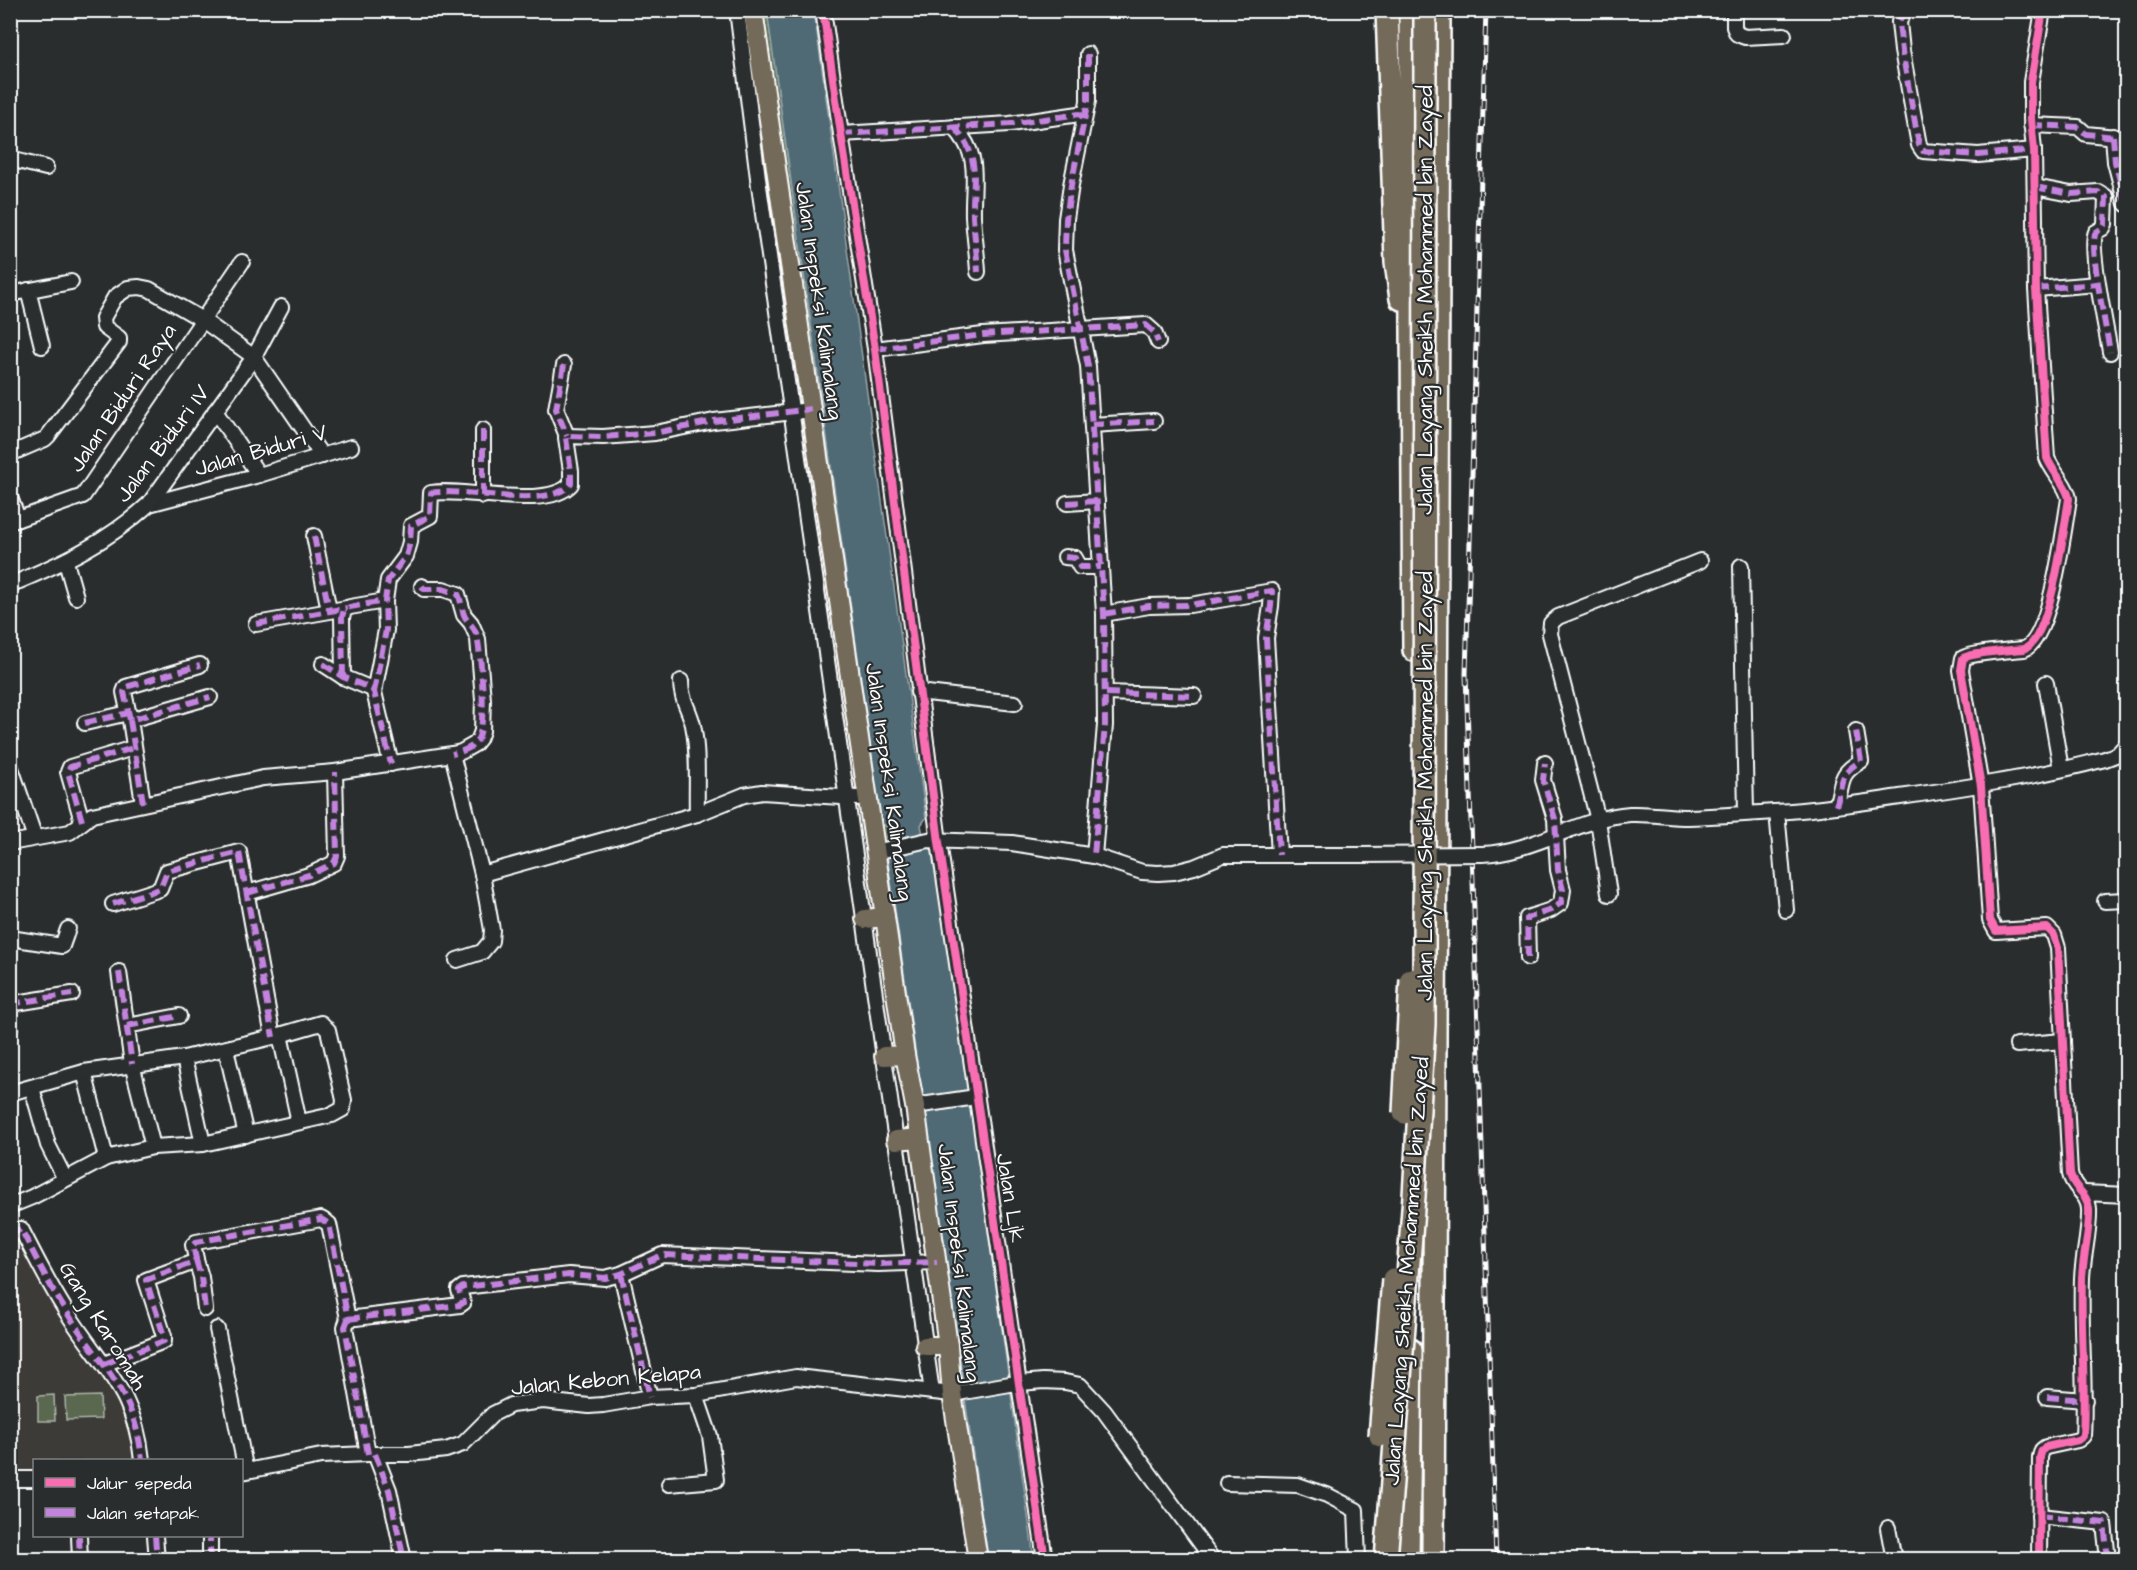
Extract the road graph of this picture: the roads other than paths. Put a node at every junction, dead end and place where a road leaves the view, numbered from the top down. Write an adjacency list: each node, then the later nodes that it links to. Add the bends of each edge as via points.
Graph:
1 (737, 10): 41 (street, Jalan Inspeksi Kalimalang, via 759,186)
2 (753, 10): 41 (main road, Jalan Inspeksi Kalimalang)
3 (823, 10): 16 (street, Jalan Ljk)
4 (1387, 10): 39 (highway, via 1396,262)
5 (1412, 10): 39 (highway); 190 (highway, Jalan Layang Sheikh Mohammed bin Zayed, bridge, via 1413,918 1400,1185)
6 (1425, 10): 191 (highway, Jalan Layang Sheikh Mohammed bin Zayed, bridge, via 1424,1024)
7 (1439, 10): 193 (highway)
8 (1734, 10): 11 (street, via 1737,34)
9 (1904, 10): 18 (street, via 1899,22 1902,51 1923,150 1978,154)
10 (2043, 10): 14 (street, via 2031,82)
11 (1784, 35)
12 (1088, 54): 13 (street, via 1088,101)
13 (1083, 117): 15 (street, via 1079,114); 32 (street, via 1065,250)
14 (2031, 125): 17 (street, via 2078,127 2086,134); 18 (street)
15 (954, 128): 16 (street); 24 (street, via 966,140 974,166)
16 (841, 134): 35 (street, Jalan Ljk)
17 (2120, 137): 22 (street, via 2115,162)
18 (2034, 150): 21 (street)
19 (10, 159): 20 (street)
20 (46, 168)
21 (2035, 187): 26 (street, via 2071,194 2098,192 2106,197 2105,224 2094,235); 27 (street)
22 (2127, 204)
23 (242, 262): 31 (street, Jalan Biduri Raya)
24 (978, 272)
25 (71, 282): 28 (street)
26 (2098, 284): 27 (street); 36 (street)
27 (2036, 289): 92 (street, via 2047,458 2068,493 2049,605 2036,640 2029,647 1963,658 1961,670)
28 (28, 290): 29 (street); 34 (street)
29 (10, 294)
30 (281, 307): 37 (street, Jalan Biduri IV)
31 (201, 319): 37 (street); 47 (street, via 149,289 121,291 103,318 104,327 119,342 45,440); 55 (street, Jalan Biduri Raya, via 83,496)
32 (1080, 328): 33 (street, via 1146,325); 35 (street); 43 (street, via 1088,366)
33 (1158, 342)
34 (42, 346)
35 (875, 349): 76 (street, Jalan Ljk)
36 (2110, 352)
37 (254, 357): 40 (street, Jalan Biduri IV); 48 (street)
38 (564, 364): 45 (street, via 556,409)
39 (1412, 380): 192 (highway, via 1416,956)
40 (215, 411): 49 (street); 54 (street, Jalan Biduri IV)
41 (802, 411): 45 (street, via 714,421 655,433); 93 (street, Jalan Inspeksi Kalimalang); 94 (main road, Jalan Inspeksi Kalimalang)
42 (1154, 422): 43 (street)
43 (1092, 425): 52 (street)
44 (483, 430): 50 (street)
45 (567, 436): 50 (street, via 569,487 542,496)
46 (351, 447): 48 (street, Jalan Biduri V)
47 (10, 454)
48 (321, 456): 49 (street, Jalan Biduri V)
49 (259, 475): 54 (street, Jalan Biduri V)
50 (483, 496): 65 (street, via 431,493 430,516 411,526 406,556 388,580)
51 (10, 497): 55 (street)
52 (1097, 501): 53 (street); 61 (street)
53 (1067, 503)
54 (149, 504): 59 (street, Jalan Biduri IV, via 129,522)
55 (14, 521)
56 (314, 536): 67 (street)
57 (1065, 557): 61 (street, via 1075,558 1080,567)
58 (1700, 561): 100 (street, via 1551,623 1550,634)
59 (66, 562): 62 (street, Jalan Biduri IV); 64 (street)
60 (1741, 566): 98 (street)
61 (1101, 567): 68 (street)
62 (10, 585)
63 (422, 586): 86 (street, via 424,590 443,589 458,594 464,615 478,639 482,731 475,744)
64 (76, 597)
65 (385, 602): 66 (street); 75 (street, via 386,630)
66 (347, 608): 67 (street); 72 (street, via 342,617)
67 (329, 610): 69 (street)
68 (1104, 614): 77 (street); 107 (street, via 1272,591 1266,638)
69 (256, 624)
70 (323, 664): 72 (street)
71 (200, 665): 81 (street, via 128,686 124,689)
72 (343, 677): 75 (street)
73 (681, 681): 99 (street, via 682,700 691,718 695,742)
74 (2046, 683): 90 (street)
75 (374, 692): 88 (street)
76 (918, 692): 80 (street); 104 (street, Jalan Ljk)
77 (1106, 693): 78 (street); 108 (street)
78 (1194, 696)
79 (210, 697): 81 (street)
80 (1015, 703)
81 (129, 716): 82 (street); 85 (street)
82 (85, 723)
83 (1856, 731): 96 (street, via 1861,760 1842,778)
84 (2127, 745): 90 (street, via 2115,756)
85 (133, 748): 95 (street); 101 (street, via 70,767 68,772)
86 (452, 754): 88 (street); 109 (street)
87 (1545, 763): 102 (street, via 1543,780 1555,819)
88 (391, 764): 91 (street)
89 (10, 765): 103 (street)
90 (2061, 769): 92 (street)
91 (335, 772): 95 (street, via 263,778); 110 (street, via 334,863)
92 (1981, 786): 96 (street); 128 (street, via 1990,920 1996,931 2040,927 2052,931 2058,948)
93 (847, 797): 94 (street); 99 (street, via 762,792); 117 (street, Jalan Inspeksi Kalimalang)
94 (868, 799): 106 (main road, Jalan Inspeksi Kalimalang)
95 (143, 802): 101 (street, via 92,814)
96 (1836, 806): 97 (street)
97 (1777, 812): 98 (street); 115 (street)
98 (1746, 813): 100 (street, via 1687,817 1628,814)
99 (697, 814): 109 (street)
100 (1598, 820): 102 (street); 111 (street)
101 (82, 821): 103 (street, via 70,832)
102 (1555, 836): 107 (street, bridge, via 1503,853); 120 (street, via 1563,890 1561,903 1527,918)
103 (35, 838): 105 (street)
104 (934, 841): 106 (street); 108 (street, via 1012,843); 138 (street, Jalan Ljk)
105 (10, 843)
106 (884, 849): 116 (main road, Jalan Inspeksi Kalimalang)
107 (1280, 855): 108 (street, via 1223,855 1194,867 1158,873 1142,872)
108 (1094, 856)
109 (482, 874): 121 (street, via 491,941 482,952)
110 (247, 893): 114 (street, via 238,852 167,871 160,889); 127 (street)
111 (1609, 894)
112 (2127, 900): 113 (street)
113 (2106, 901)
114 (113, 904)
115 (1786, 910)
116 (885, 916): 117 (main road); 131 (main road, Jalan Inspeksi Kalimalang)
117 (865, 919): 132 (street, Jalan Inspeksi Kalimalang)
118 (68, 929): 119 (street, via 62,946)
119 (10, 938)
120 (1528, 958)
121 (457, 960)
122 (119, 972): 126 (street)
123 (72, 994): 124 (street)
124 (10, 1004)
125 (179, 1016): 126 (street)
126 (127, 1026): 134 (street)
127 (277, 1036): 130 (street); 140 (street); 140 (street, via 321,1023 328,1030 343,1108 338,1113)
128 (2063, 1041): 129 (street); 148 (street, via 2070,1174)
129 (2017, 1045)
130 (226, 1049): 133 (street); 141 (street)
131 (905, 1055): 132 (main road); 139 (main road, Jalan Inspeksi Kalimalang)
132 (884, 1056): 143 (street, Jalan Inspeksi Kalimalang)
133 (184, 1058): 134 (street); 144 (street)
134 (132, 1064): 135 (street); 145 (street)
135 (84, 1072): 136 (street); 146 (street)
136 (32, 1088): 137 (street); 147 (street, via 48,1145)
137 (11, 1092)
138 (974, 1098): 139 (street); 162 (street, Jalan Ljk)
139 (918, 1105): 142 (main road, Jalan Inspeksi Kalimalang)
140 (299, 1122): 141 (street)
141 (246, 1135): 144 (street)
142 (919, 1138): 143 (main road); 153 (main road, Jalan Inspeksi Kalimalang)
143 (896, 1140): 154 (street, Jalan Inspeksi Kalimalang)
144 (203, 1144): 145 (street)
145 (153, 1147): 146 (street)
146 (106, 1158): 147 (street)
147 (65, 1179): 150 (street)
148 (2085, 1193): 149 (street); 168 (street, via 2089,1213 2082,1277)
149 (2127, 1195)
150 (10, 1206)
151 (10, 1235): 161 (street, Gang Karomah, via 21,1229 67,1313)
152 (196, 1260): 156 (street); 157 (street, via 196,1242 321,1219 332,1231); 161 (street, via 146,1281 164,1341)
153 (937, 1262): 154 (street); 160 (main road, Jalan Inspeksi Kalimalang)
154 (913, 1263): 155 (street, via 662,1255); 159 (street, Jalan Inspeksi Kalimalang)
155 (621, 1274): 157 (street, via 605,1278 569,1275 463,1287 459,1290 463,1303 460,1305); 167 (street)
156 (205, 1309)
157 (348, 1319): 169 (street, via 345,1327)
158 (217, 1329): 171 (street)
159 (925, 1346): 160 (main road); 163 (street, Jalan Inspeksi Kalimalang)
160 (948, 1346): 164 (main road, Jalan Inspeksi Kalimalang)
161 (104, 1364): 170 (street, Gang Karomah, via 129,1405)
162 (1015, 1383): 164 (street, Jalan Kebon Kelapa); 187 (street, Jalan Ljk); 188 (street, Jalan Kebon Kelapa, via 1080,1385 1104,1411)
163 (932, 1392): 164 (street, Jalan Kebon Kelapa); 165 (street, Jalan Kebon Kelapa, via 796,1377)
164 (957, 1393): 186 (main road, Jalan Inspeksi Kalimalang)
165 (696, 1395): 167 (street, Jalan Kebon Kelapa); 176 (street, via 710,1436 716,1480)
166 (2047, 1396): 168 (street)
167 (650, 1397): 169 (street, Jalan Kebon Kelapa, via 589,1406 543,1401 511,1405 493,1414 463,1444 446,1450)
168 (2085, 1400): 177 (street, via 2081,1439 2042,1450)
169 (372, 1454): 172 (street, Jalan Kebon Kelapa, via 321,1456); 185 (street, via 389,1490)
170 (142, 1459)
171 (242, 1459)
172 (244, 1472)
173 (10, 1479): 174 (street)
174 (33, 1479)
175 (1227, 1483): 189 (street, via 1298,1485 1356,1510)
176 (669, 1484)
177 (2039, 1516): 195 (street); 196 (street, via 2104,1523)
178 (1888, 1528): 194 (street)
179 (79, 1537): 182 (street)
180 (155, 1537): 183 (street)
181 (210, 1537): 184 (street)
182 (80, 1560)
183 (157, 1560)
184 (210, 1560)
185 (404, 1560)
186 (978, 1560)
187 (1045, 1560)
188 (1213, 1560)
189 (1358, 1560)
190 (1373, 1560)
191 (1386, 1560)
192 (1408, 1560)
193 (1433, 1560)
194 (1894, 1560)
195 (2039, 1560)
196 (2108, 1560)

